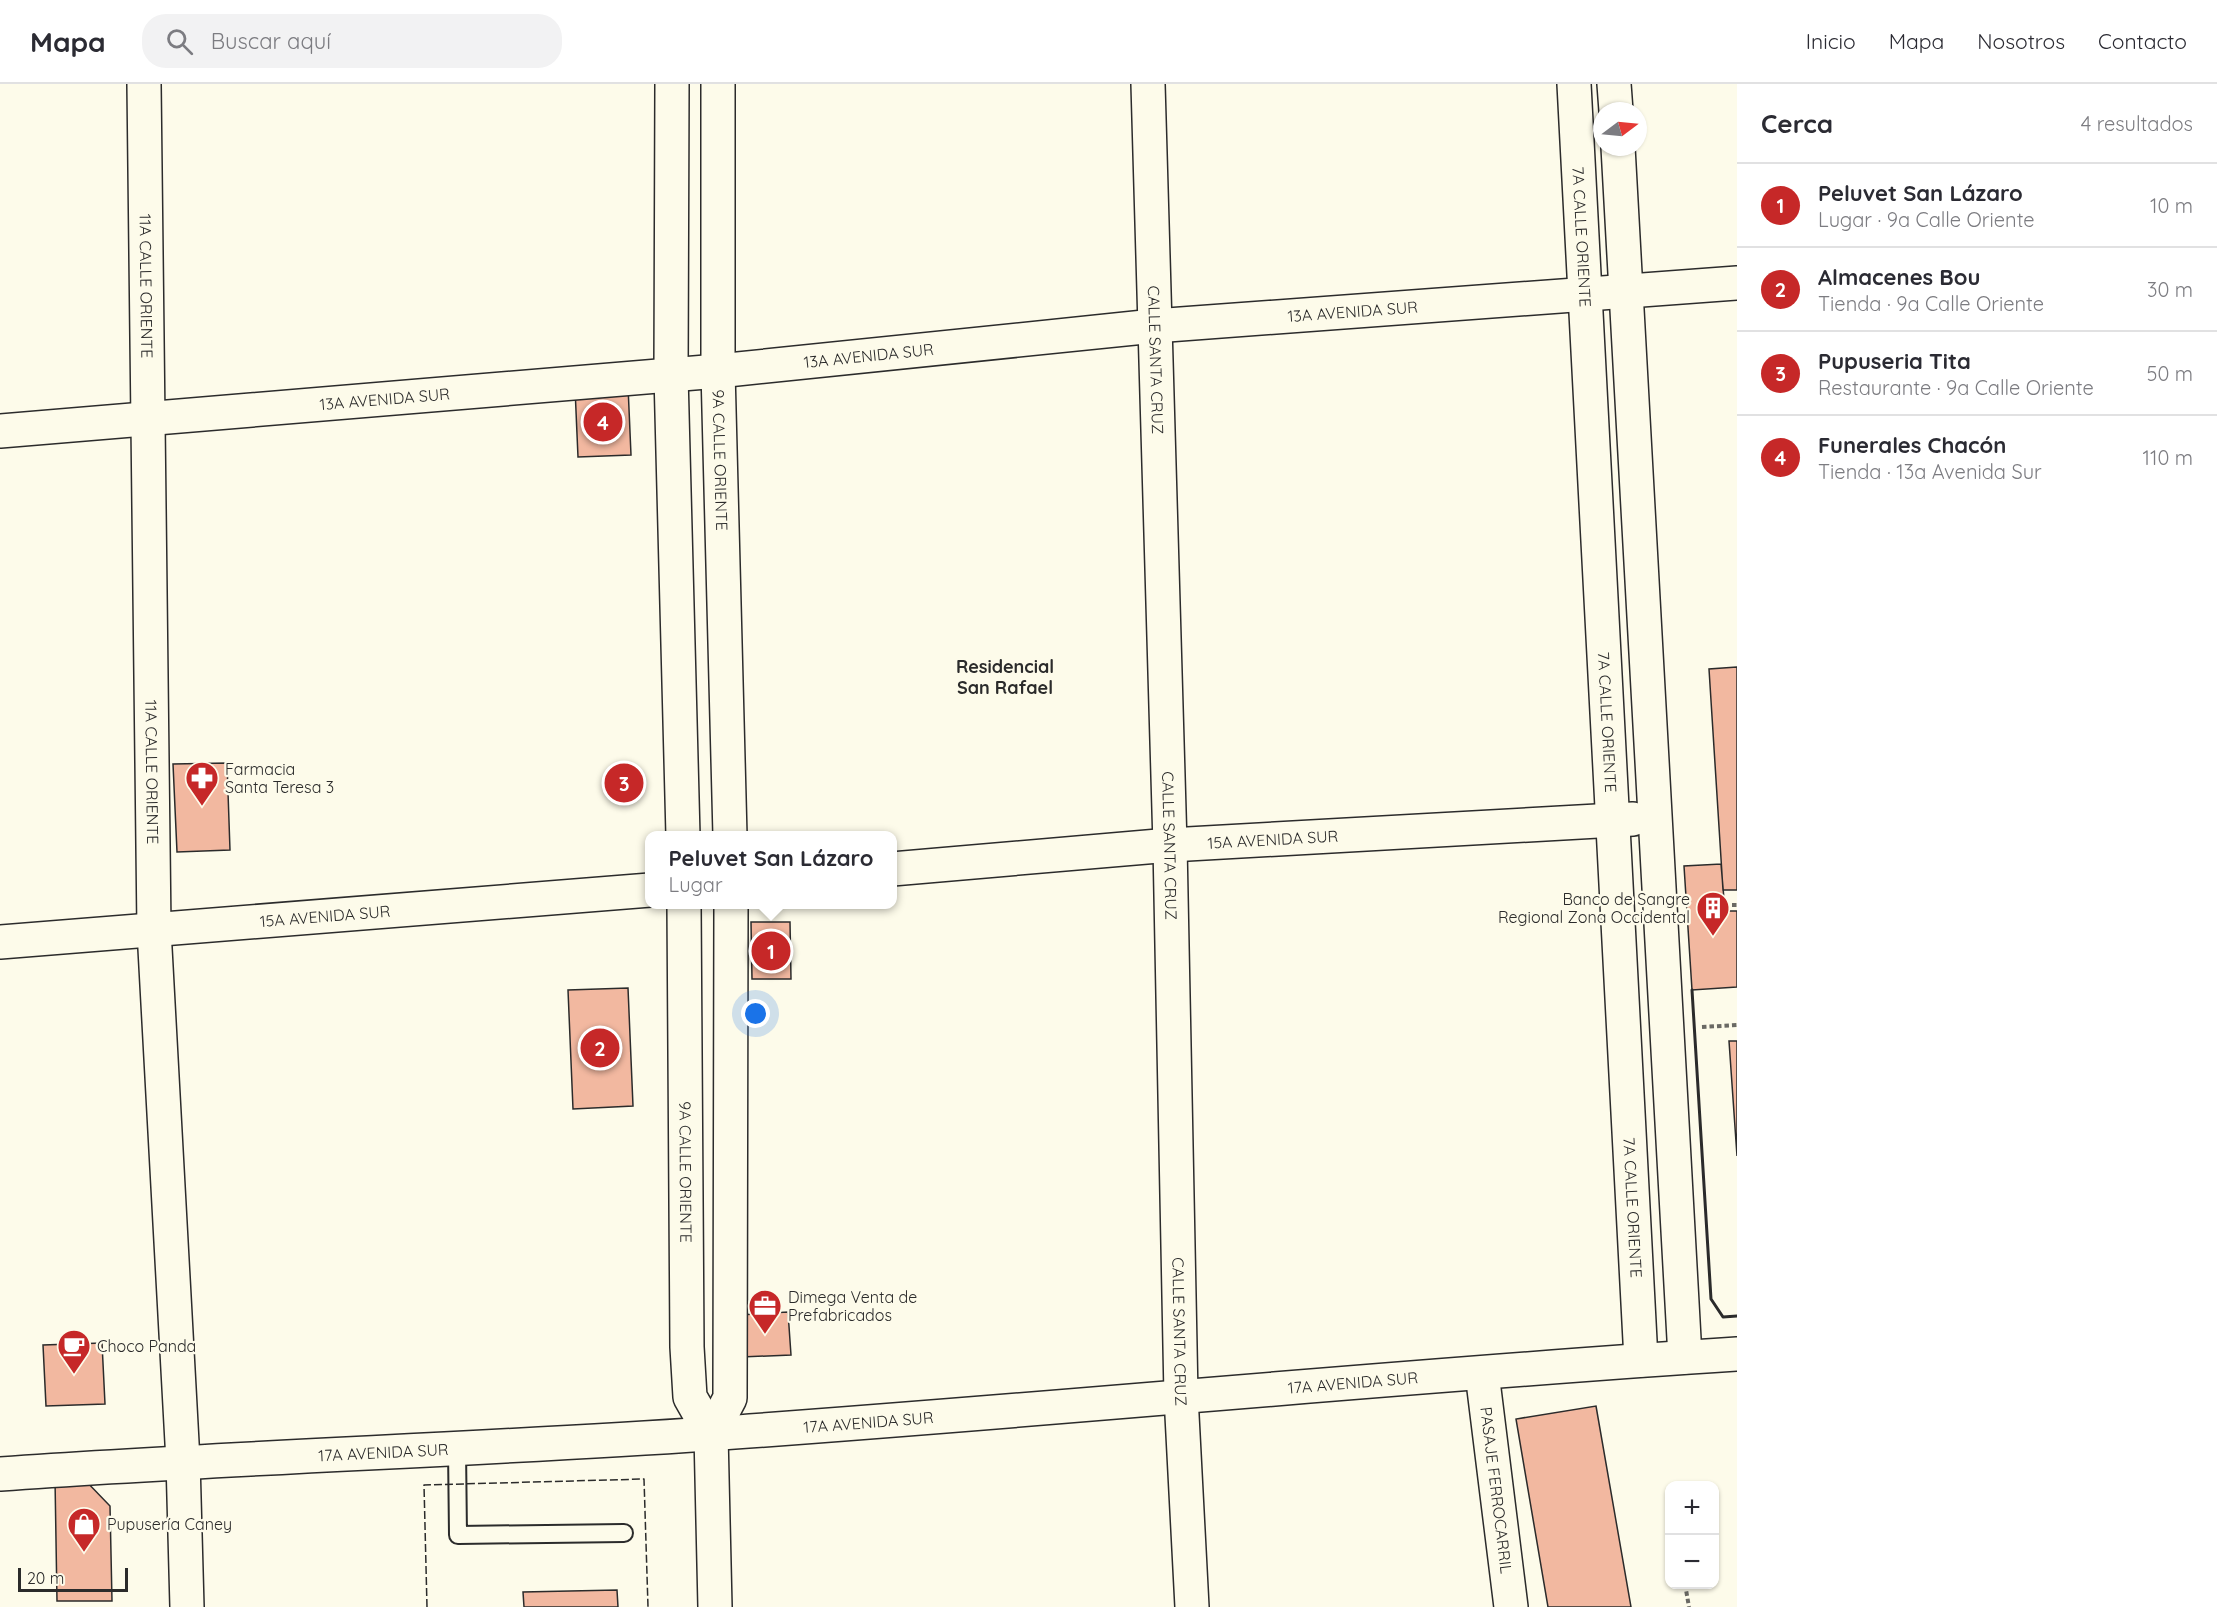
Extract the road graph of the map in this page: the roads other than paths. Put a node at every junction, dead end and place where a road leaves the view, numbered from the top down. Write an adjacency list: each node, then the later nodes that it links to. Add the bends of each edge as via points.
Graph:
1 (144, 84): 15 (street, 11A CALLE ORIENTE)
2 (672, 84): 14 (street)
3 (718, 84): 13 (street, 9A CALLE ORIENTE)
4 (1148, 84): 12 (street, CALLE SANTA CRUZ)
5 (1574, 84): 11 (street, 7A CALLE ORIENTE)
6 (1614, 84): 7 (street)
7 (1615, 102)
8 (1618, 156): 10 (street)
9 (1737, 283): 10 (street, 13A AVENIDA SUR)
10 (1626, 292): 11 (street, 13A AVENIDA SUR); 17 (street)
11 (1585, 296): 12 (street, 13A AVENIDA SUR); 18 (street, 7A CALLE ORIENTE)
12 (1154, 326): 13 (street, 13A AVENIDA SUR); 21 (street, CALLE SANTA CRUZ)
13 (718, 371): 14 (street, 13A AVENIDA SUR); 20 (street, 9A CALLE ORIENTE)
14 (672, 375): 15 (street, 13A AVENIDA SUR); 19 (street)
15 (148, 418): 16 (street, 13A AVENIDA SUR); 26 (street, 11A CALLE ORIENTE)
16 (0, 430)
17 (1655, 818): 18 (street, 15A AVENIDA SUR); 29 (street)
18 (1613, 820): 21 (street, 15A AVENIDA SUR); 30 (street, 7A CALLE ORIENTE)
19 (683, 831)
20 (730, 831)
21 (1170, 845): 22 (street, 15A AVENIDA SUR); 32 (street, CALLE SANTA CRUZ)
22 (897, 869)
23 (645, 890): 26 (street, 15A AVENIDA SUR)
24 (684, 909): 33 (street, 9A CALLE ORIENTE, via 687,1347 690,1397)
25 (731, 909): 33 (street, 9A CALLE ORIENTE, via 730,1398)
26 (154, 930): 27 (street, 15A AVENIDA SUR); 35 (street, 11A CALLE ORIENTE)
27 (0, 942)
28 (1737, 1354): 29 (street, 17A AVENIDA SUR)
29 (1685, 1357): 30 (street, 17A AVENIDA SUR)
30 (1641, 1360): 31 (street, 17A AVENIDA SUR)
31 (1482, 1373): 32 (street, 17A AVENIDA SUR); 41 (street, PASAJE FERROCARRIL)
32 (1181, 1396): 33 (street, 17A AVENIDA SUR); 40 (street, CALLE SANTA CRUZ)
33 (711, 1434): 34 (street, 17A AVENIDA SUR); 39 (street, 9A CALLE ORIENTE)
34 (457, 1449): 35 (street, 17A AVENIDA SUR); 37 (lane, via 458,1535)
35 (183, 1461): 36 (street, 17A AVENIDA SUR); 38 (street, 11A CALLE ORIENTE)
36 (0, 1474)
37 (624, 1533)
38 (188, 1607)
39 (715, 1607)
40 (1192, 1607)
41 (1511, 1607)

